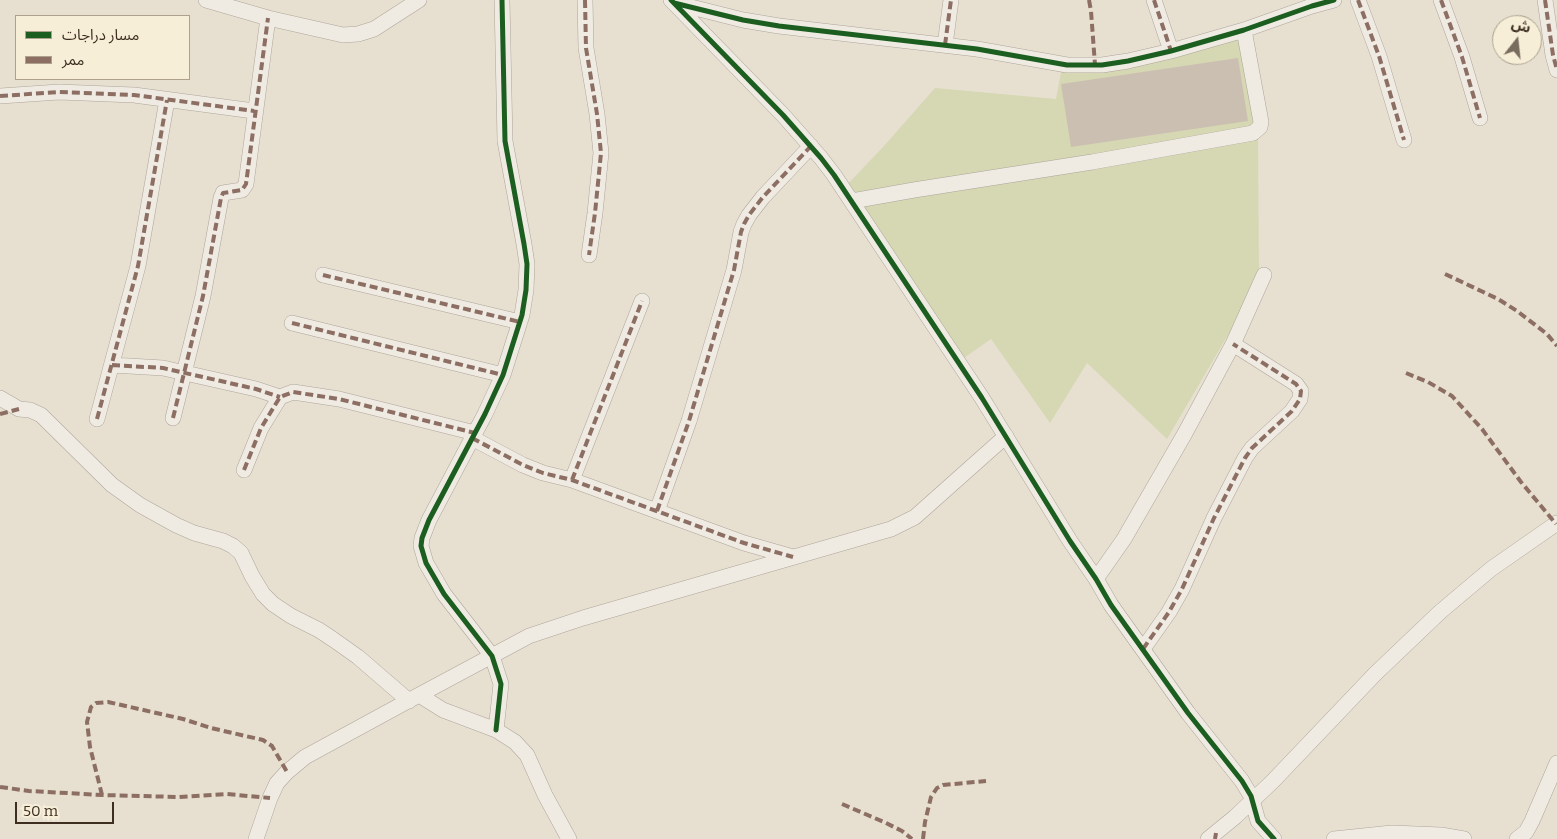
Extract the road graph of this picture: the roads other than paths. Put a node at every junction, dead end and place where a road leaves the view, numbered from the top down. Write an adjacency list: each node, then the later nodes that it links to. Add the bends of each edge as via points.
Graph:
1 (206, 0): 12 (street)
2 (419, 0): 12 (street, via 374,29 358,34 343,35)
3 (502, 0): 28 (street, via 505,142 527,264)
4 (585, 0): 24 (street, via 586,48 601,153)
5 (951, 0): 14 (street)
6 (1154, 0): 15 (street)
7 (1334, 0): 13 (street)
8 (1358, 0): 21 (street)
9 (1442, 0): 20 (street)
10 (1545, 0): 16 (street)
11 (673, 2): 14 (street, via 779,26); 22 (street)
12 (268, 18): 19 (street)
13 (1244, 30): 15 (street); 23 (street, via 1261,122 1253,133)
14 (945, 45): 15 (street, via 1067,64 1102,65)
15 (1170, 51)
16 (1557, 70)
17 (0, 96): 18 (street, via 59,92)
18 (168, 100): 19 (street); 31 (street, via 138,266)
19 (254, 111): 32 (street, via 246,184 243,190 223,193 221,198)
20 (1480, 118)
21 (1404, 140)
22 (811, 146): 23 (street); 42 (street, via 763,197 744,224 734,270 689,421)
23 (852, 202): 39 (street)
24 (589, 254)
25 (323, 275): 28 (street)
26 (1264, 275): 30 (street)
27 (642, 301): 41 (street)
28 (520, 322): 33 (street)
29 (292, 323): 33 (street)
30 (1233, 344): 45 (street, via 1136,518); 46 (street, via 1296,384 1301,391 1300,399 1245,458 1182,589)
31 (112, 365): 32 (street); 37 (street)
32 (185, 372): 34 (street); 36 (street)
33 (503, 375): 38 (street)
34 (280, 397): 38 (street, via 298,392 339,399); 40 (street, via 261,428)
35 (0, 398): 48 (street, via 19,409 41,415 112,485 140,505 194,533 233,546 241,553 263,594 273,604 319,630)
36 (173, 418)
37 (97, 419)
38 (473, 436): 41 (street, via 533,469); 47 (street, via 429,520 421,546 444,594)
39 (1006, 436): 44 (street, via 910,520 891,529); 45 (street)
40 (244, 470)
41 (572, 480): 42 (street)
42 (657, 511): 44 (street)
43 (1557, 523): 51 (street, via 1491,569 1440,612)
44 (793, 557): 47 (street, via 583,618 529,636)
45 (1096, 579): 46 (street)
46 (1143, 649): 51 (street, via 1242,781)
47 (492, 656): 48 (street); 49 (street, via 500,684)
48 (414, 698): 49 (street); 52 (street, via 305,757 286,772 270,798)
49 (496, 730): 53 (street, via 527,755 548,802)
50 (1557, 763): 58 (street, via 1532,821)
51 (1252, 800): 54 (street); 55 (street, via 1258,820)
52 (256, 839)
53 (570, 839)
54 (1208, 839)
55 (1274, 839)
56 (1334, 839): 57 (street, via 1392,832)
57 (1464, 839)
58 (1518, 839)

